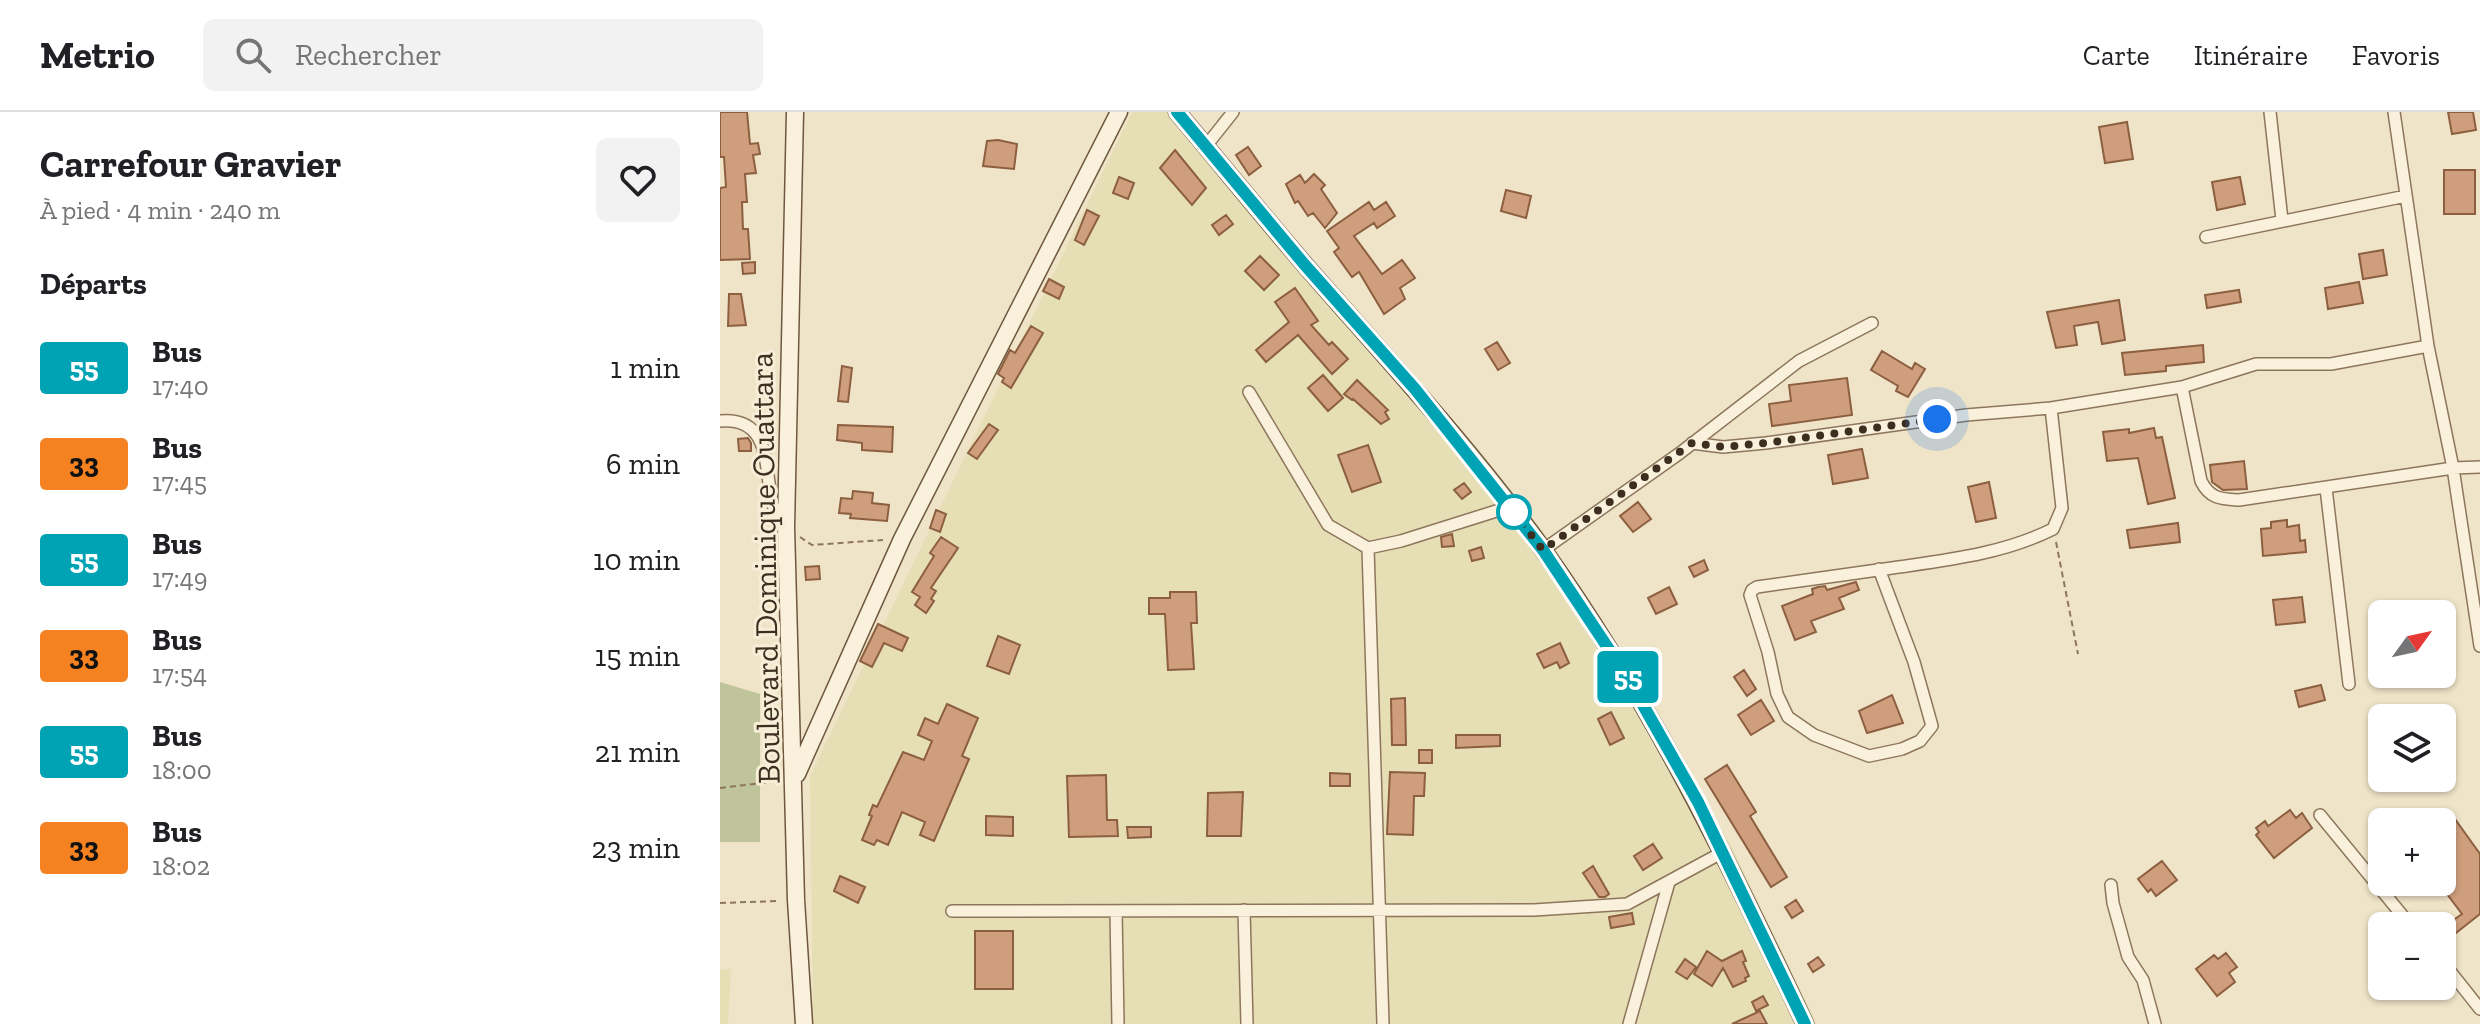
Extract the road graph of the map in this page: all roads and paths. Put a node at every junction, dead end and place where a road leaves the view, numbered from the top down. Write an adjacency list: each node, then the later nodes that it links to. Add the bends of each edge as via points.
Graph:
1 (795, 112): 22 (street, Boulevard Dominique Ouattara)
2 (1119, 112): 24 (street)
3 (1177, 112): 7 (street)
4 (1233, 112): 7 (street)
5 (2270, 112): 9 (street)
6 (2394, 112): 8 (street)
7 (1206, 146): 21 (street)
8 (2406, 196): 9 (street); 12 (street)
9 (2282, 220): 10 (street)
10 (2206, 237)
11 (1872, 323): 17 (street, via 1799,361)
12 (2428, 346): 13 (street, via 2331,364 2256,364); 19 (street)
13 (2182, 387): 15 (street); 20 (street, via 2201,481 2213,497 2239,500)
14 (1249, 392): 25 (street, via 1328,525)
15 (2051, 408): 17 (street, via 1766,443); 23 (street, via 2062,508)
16 (720, 421): 22 (street, via 750,428 762,444 775,511)
17 (1692, 443): 26 (street)
18 (2480, 467): 19 (street)
19 (2453, 468): 20 (street); 28 (street)
20 (2326, 488): 30 (street)
21 (1509, 507): 25 (street); 26 (street)
22 (786, 527): 24 (path, via 812,545); 31 (street, Boulevard Dominique Ouattara)
23 (2053, 529): 27 (street, via 1969,557); 29 (path)
24 (902, 539): 31 (street)
25 (1368, 548): 40 (street)
26 (1543, 550): 34 (street, via 1626,675)
27 (1879, 569): 27 (street, via 1932,726 1920,741 1869,756 1814,735 1788,717 1750,595 1757,587)
28 (2480, 646)
29 (2078, 654)
30 (2349, 684)
31 (795, 779): 32 (path); 37 (street, Boulevard Dominique Ouattara)
32 (720, 788)
33 (2320, 815): 43 (street)
34 (1723, 852): 35 (street); 51 (street)
35 (1669, 882): 40 (street, via 1627,904); 50 (street)
36 (2111, 885): 52 (street, via 2128,957 2143,980)
37 (796, 900): 38 (path); 46 (street, Boulevard Dominique Ouattara)
38 (720, 903)
39 (1244, 910): 40 (street); 42 (street); 48 (street)
40 (1380, 910): 49 (street)
41 (952, 911): 42 (street)
42 (1116, 911): 47 (street)
43 (2400, 912)
44 (2456, 979): 45 (street)
45 (2480, 1009)
46 (804, 1024)
47 (1118, 1024)
48 (1247, 1024)
49 (1383, 1024)
50 (1629, 1024)
51 (1805, 1024)
52 (2155, 1024)

